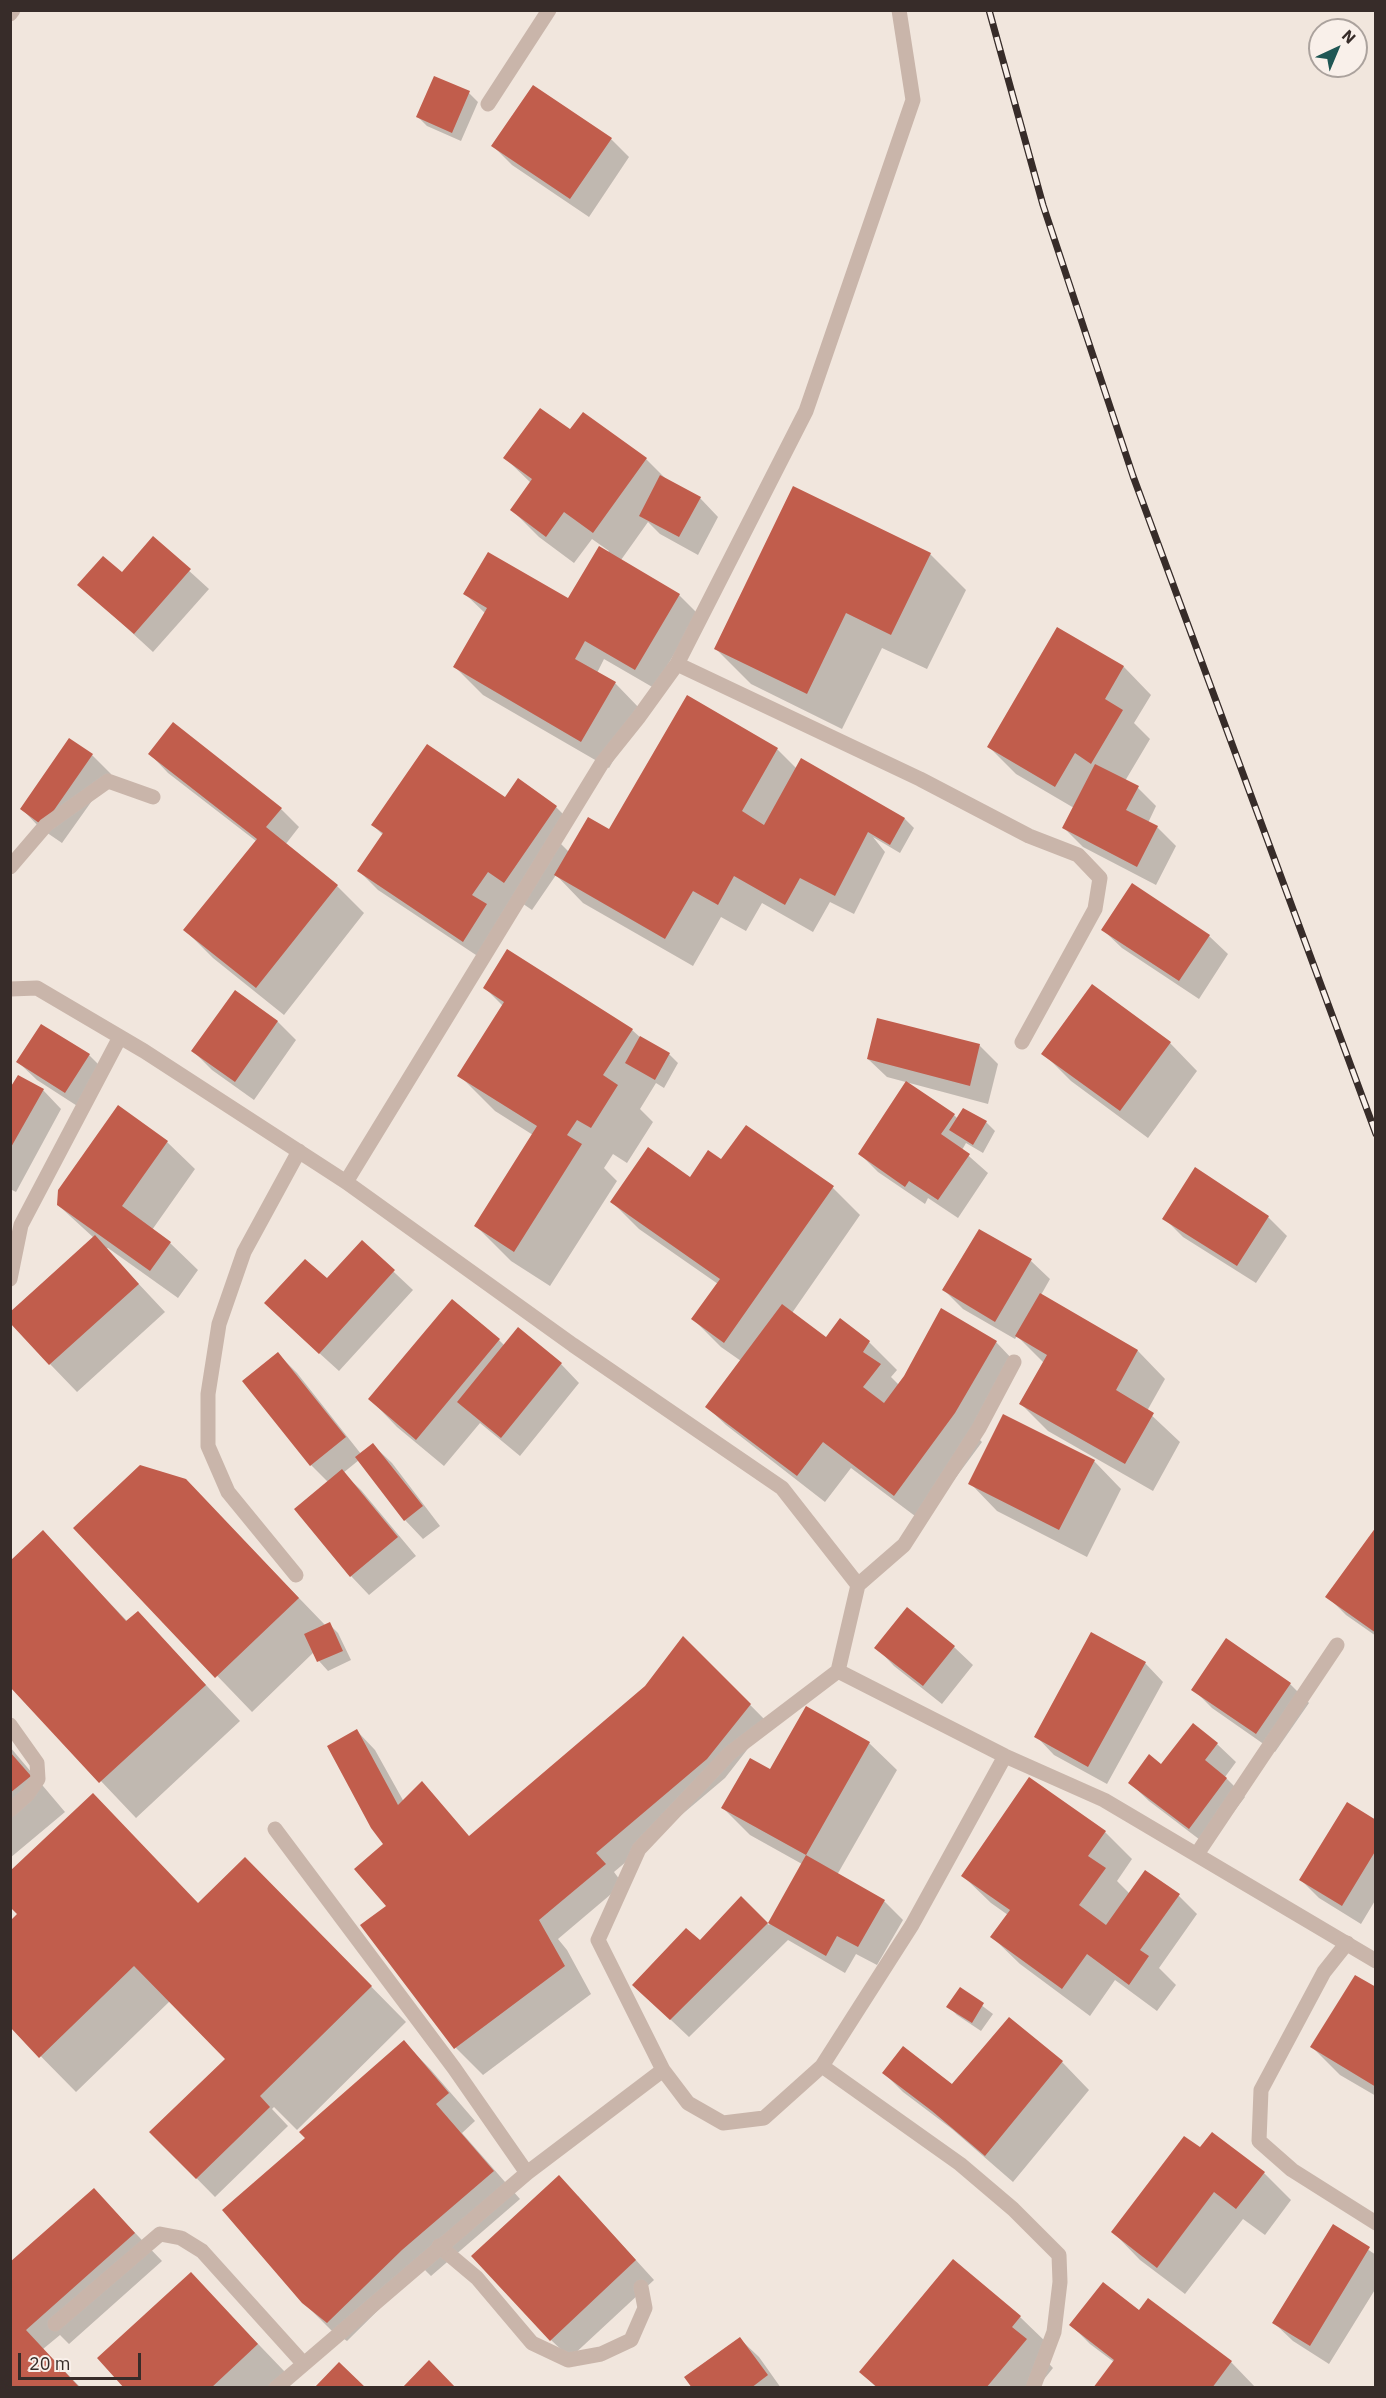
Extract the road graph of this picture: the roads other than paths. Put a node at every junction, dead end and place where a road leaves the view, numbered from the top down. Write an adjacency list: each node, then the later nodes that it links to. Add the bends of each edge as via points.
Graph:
1 (549, 10): 3 (street)
2 (899, 10): 4 (street, via 913,100 806,411)
3 (488, 104)
4 (676, 664): 9 (street, via 920,779 1029,836 1078,855 1100,878 1095,909); 11 (street, via 602,763)
5 (153, 797): 6 (street, via 108,781 46,825)
6 (10, 867)
7 (10, 989): 8 (street, via 37,988)
8 (120, 1037): 10 (street); 12 (street)
9 (1022, 1042)
10 (299, 1151): 11 (street); 15 (street, via 244,1252 219,1324 208,1394 208,1446 228,1492)
11 (346, 1182): 16 (street, via 573,1345 782,1488)
12 (16, 1225): 13 (street)
13 (10, 1279)
14 (1014, 1362): 16 (street, via 980,1428 904,1545)
15 (296, 1575)
16 (858, 1585): 18 (street)
17 (1337, 1645): 23 (street)
18 (838, 1671): 20 (street); 27 (street, via 730,1753 639,1849 598,1940)
19 (10, 1725): 21 (street, via 37,1763 38,1779)
20 (1005, 1756): 23 (street, via 1104,1800); 26 (street, via 912,1925)
21 (10, 1810)
22 (275, 1829): 28 (street, via 454,2068)
23 (1197, 1854): 24 (street)
24 (1347, 1944): 25 (street); 29 (street, via 1324,1972 1261,2091 1259,2141 1292,2170)
25 (1376, 1961)
26 (822, 2066): 27 (street, via 764,2118 723,2123 688,2103); 35 (street, via 960,2164 1059,2254 1054,2332)
27 (663, 2070): 28 (street)
28 (527, 2173): 30 (street)
29 (1376, 2223)
30 (440, 2246): 31 (street, via 477,2278 532,2343 568,2360 601,2354 631,2340 645,2308); 33 (street)
31 (641, 2287)
32 (54, 2324): 33 (street, via 160,2234 181,2238 202,2251)
33 (303, 2363): 34 (street)
34 (276, 2388)
35 (1034, 2388)

